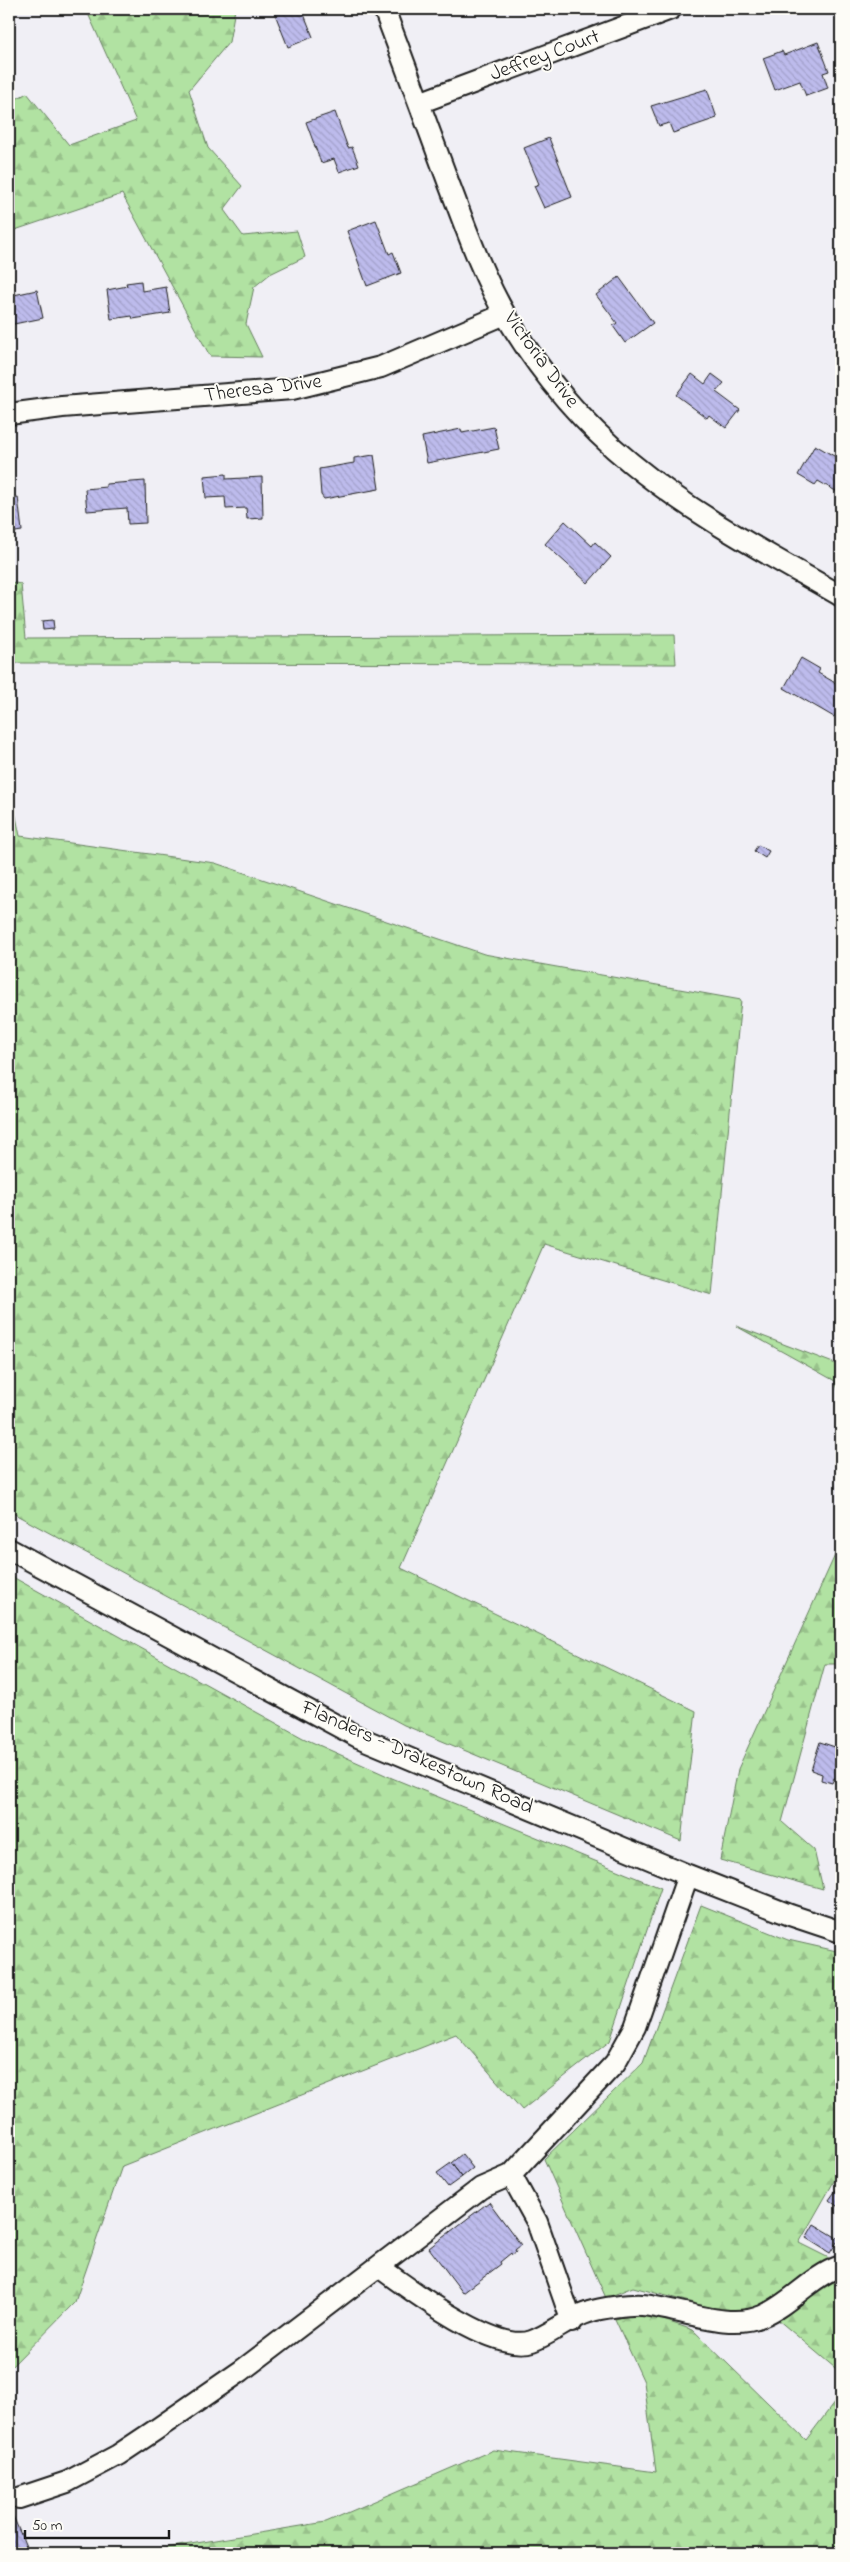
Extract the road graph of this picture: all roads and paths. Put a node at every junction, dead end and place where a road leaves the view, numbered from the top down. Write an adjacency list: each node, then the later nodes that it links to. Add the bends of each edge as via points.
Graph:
1 (384, 9): 3 (street, Victoria Drive)
2 (671, 9): 3 (street, Jeffrey Court)
3 (419, 103): 4 (street, Victoria Drive, via 480,262)
4 (505, 314): 5 (street, Theresa Drive, via 380,367 292,389); 6 (street, Victoria Drive, via 564,396 630,463 693,509)
5 (9, 414)
6 (841, 596)
7 (9, 1549): 8 (street, Flanders - Drakestown Road, via 358,1737)
8 (688, 1875): 9 (street, Flanders - Drakestown Road); 10 (street, via 626,2046 602,2079)
9 (841, 1932)
10 (511, 2175): 12 (street, via 481,2188); 13 (street, via 537,2222)
11 (841, 2266): 13 (street, via 827,2270 761,2317 742,2321 641,2305 589,2312)
12 (379, 2268): 13 (street, via 434,2306 496,2340 530,2342); 14 (street, via 241,2371 118,2455 67,2482)
13 (572, 2322)
14 (19, 2498)

